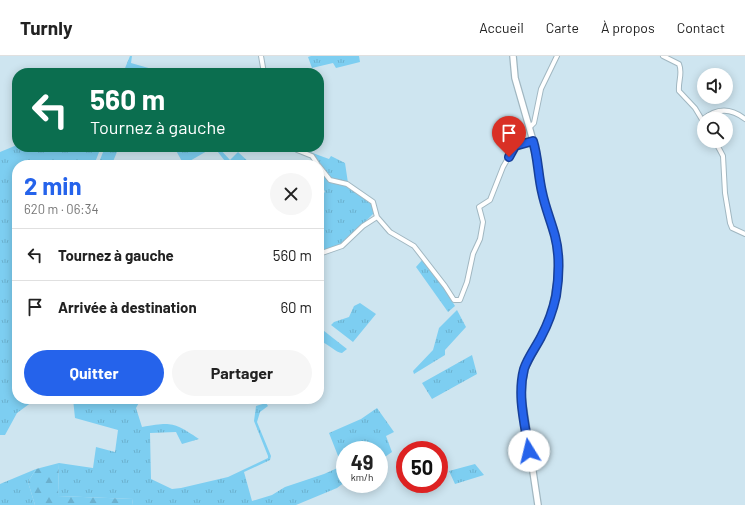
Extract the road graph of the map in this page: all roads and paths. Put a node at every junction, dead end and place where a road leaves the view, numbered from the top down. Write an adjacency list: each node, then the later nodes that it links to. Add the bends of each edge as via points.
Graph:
1 (261, 56): 5 (street)
2 (512, 56): 9 (main road, via 519,94)
3 (557, 56): 9 (street, via 541,88 534,123)
4 (663, 56): 6 (street, via 679,64 682,72 679,91)
5 (263, 68)
6 (697, 112)
7 (712, 112): 8 (street, via 726,110)
8 (745, 119)
9 (530, 128): 10 (main road)
10 (533, 141): 15 (street, via 515,146 490,200 479,207 483,222 480,239 460,300 454,300 414,246 390,232); 18 (main road, via 542,192 556,244 558,268 556,297 552,311 525,368 521,392)
11 (718, 148): 16 (street, via 722,156 725,193 732,228)
12 (302, 152): 13 (street)
13 (315, 160)
14 (324, 172): 15 (street, via 330,180 347,184 373,202)
15 (377, 217): 17 (street, via 363,226 342,246)
16 (745, 234)
17 (324, 252)
18 (538, 505)

